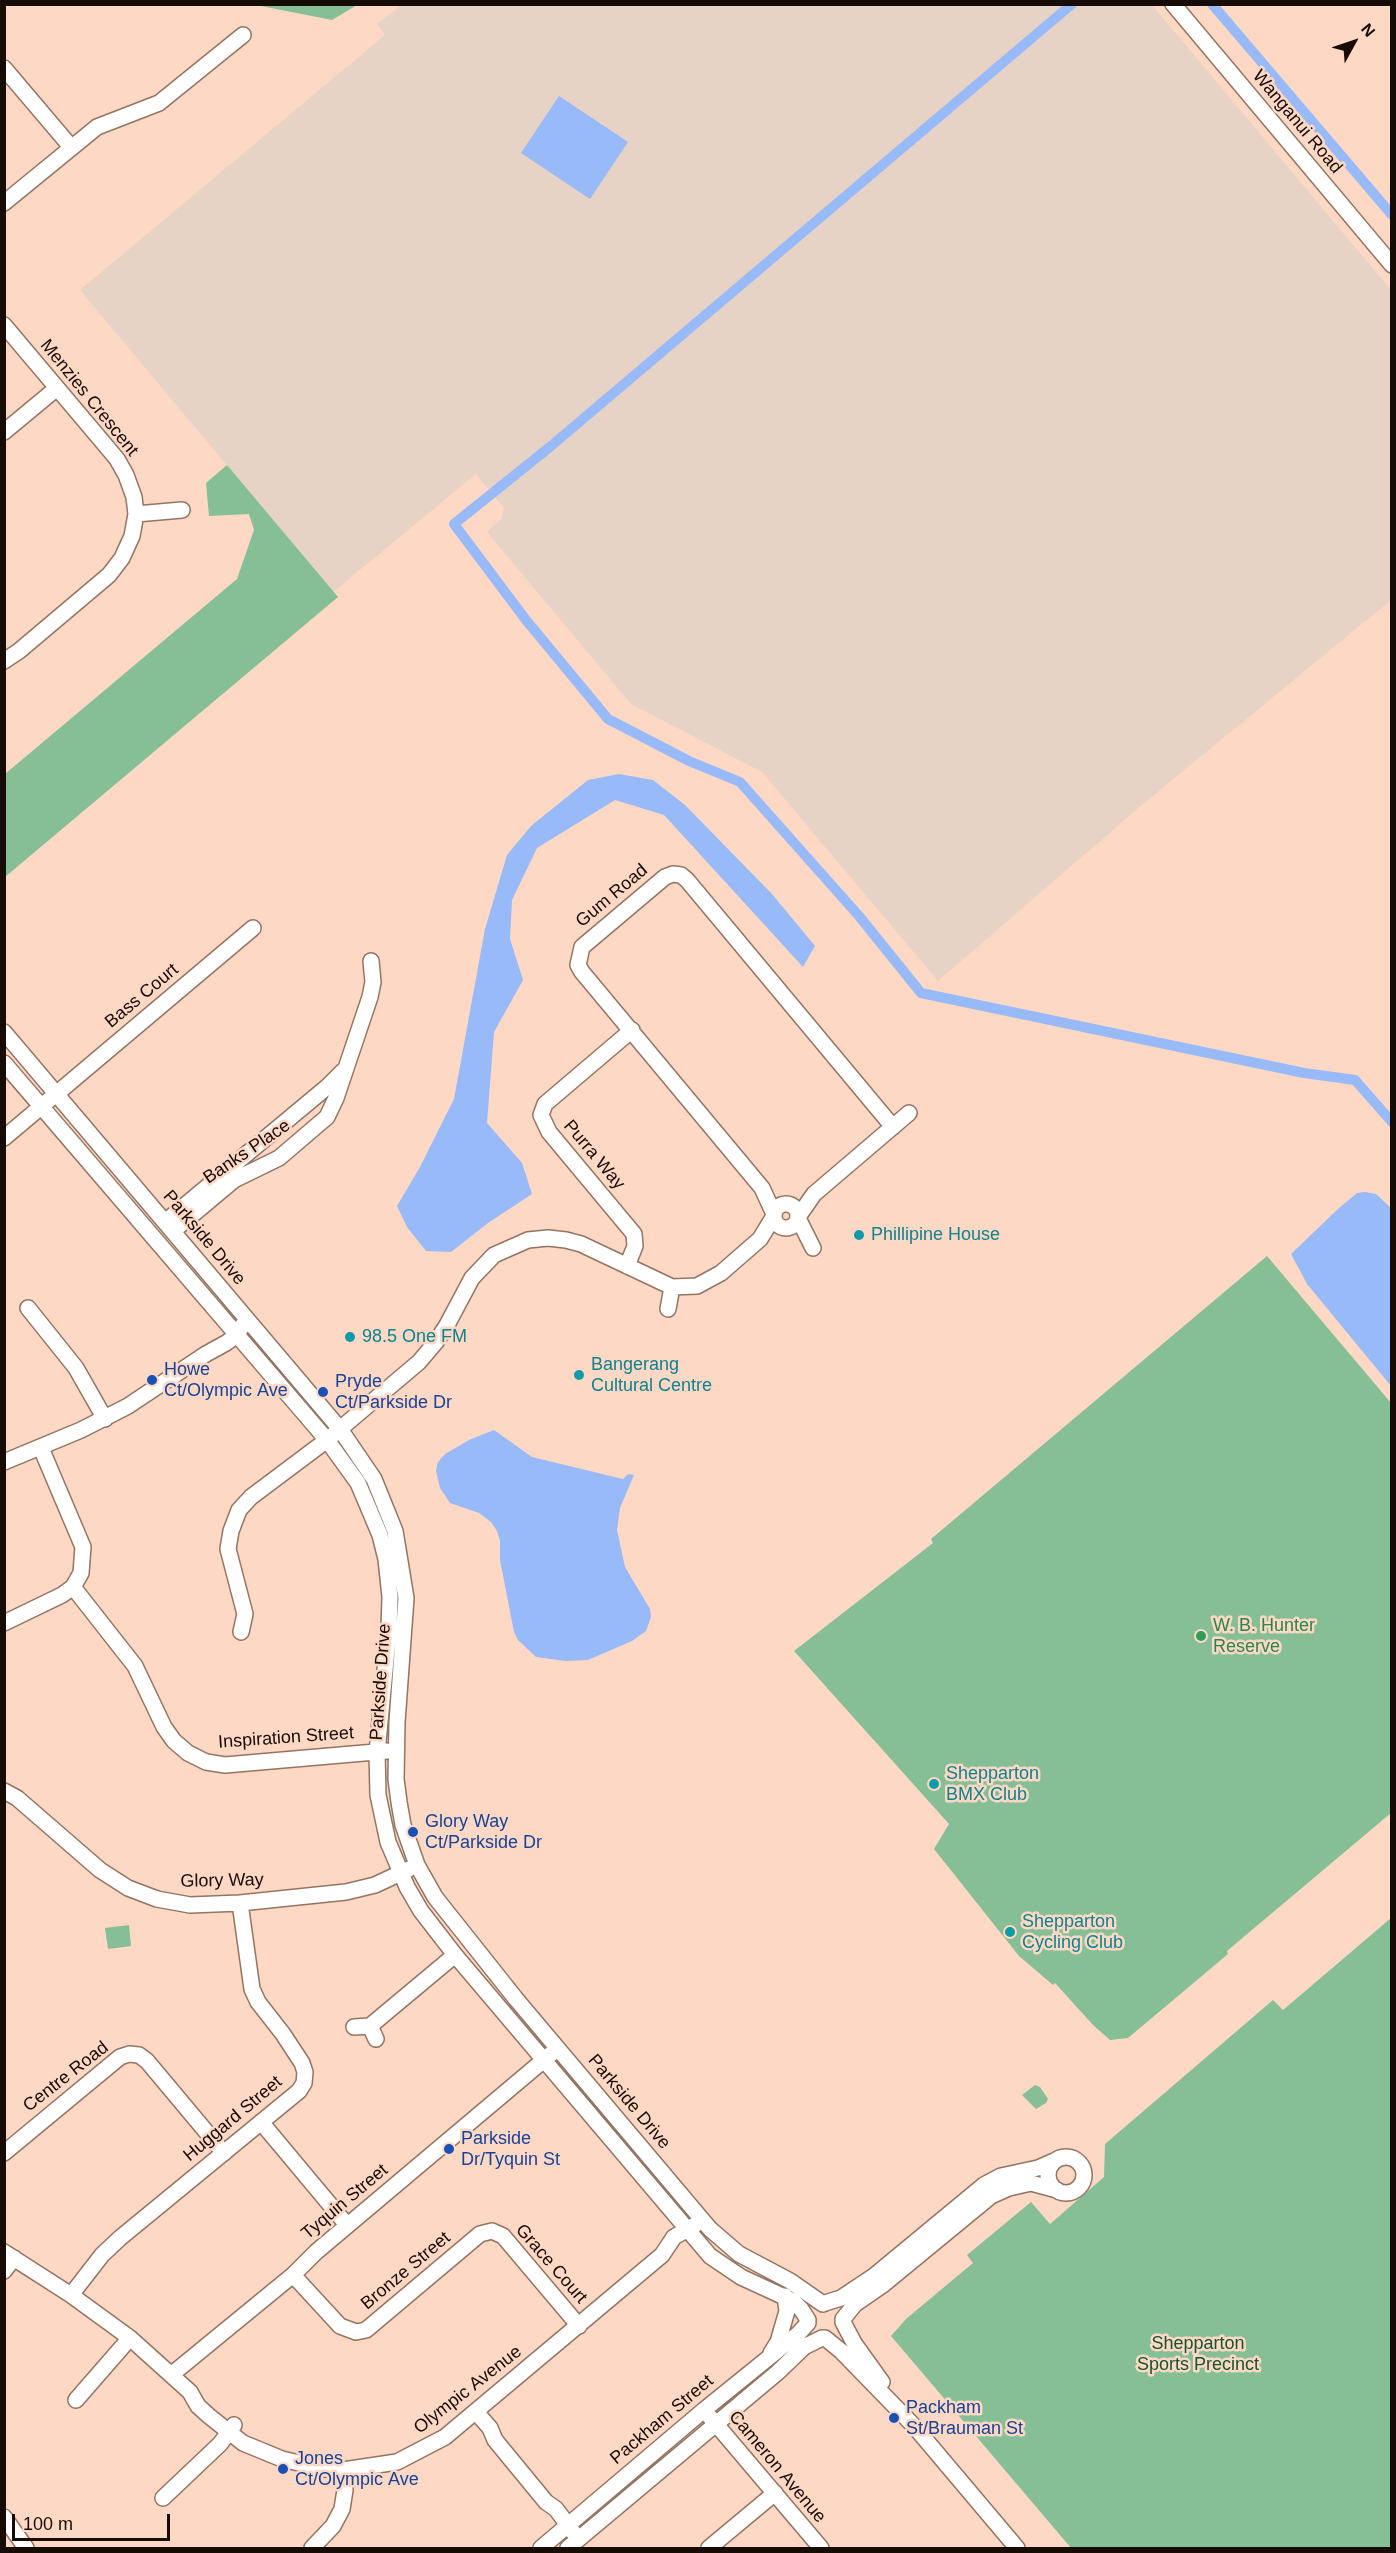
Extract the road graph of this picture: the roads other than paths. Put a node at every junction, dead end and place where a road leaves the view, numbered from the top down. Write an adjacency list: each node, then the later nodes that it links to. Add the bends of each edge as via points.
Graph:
1 (1173, 4): 6 (street, Wanganui Road)
2 (243, 35): 4 (street, via 159,103 97,127)
3 (4, 68): 4 (street)
4 (71, 147): 5 (street)
5 (4, 203)
6 (1392, 266)
7 (4, 325): 8 (street, Menzies Crescent)
8 (57, 388): 9 (street); 11 (street, Menzies Crescent, via 117,459 134,497)
9 (4, 432)
10 (182, 510): 11 (street)
11 (136, 514): 12 (street, Menzies Crescent, via 132,536 110,575)
12 (4, 661)
13 (253, 928): 19 (street, Bass Court)
14 (371, 961): 18 (street, Banks Place, via 372,991)
15 (632, 1030): 22 (street, Gum Road, via 582,972 578,956 590,939 665,877 681,875); 27 (street, Gum Road); 36 (street, Purra Way, via 545,1104 542,1115 549,1132 634,1234 635,1246)
16 (4, 1032): 19 (street, Parkside Drive)
17 (4, 1063): 20 (street, Parkside Drive)
18 (346, 1067): 24 (street, Banks Place); 25 (street, Banks Place, via 327,1117 283,1155)
19 (57, 1094): 20 (street, Bass Court); 32 (street, Parkside Drive)
20 (42, 1106): 23 (street, Bass Court); 34 (street, Parkside Drive)
21 (909, 1113): 22 (street)
22 (892, 1127): 28 (street)
23 (4, 1138)
24 (245, 1156): 25 (street); 26 (street, Banks Place)
25 (255, 1169): 26 (street, Banks Place)
26 (224, 1181): 32 (street, Banks Place)
27 (762, 1188): 29 (street, Gum Road); 30 (street, Gum Road)
28 (814, 1194): 29 (street); 31 (street)
29 (787, 1204): 30 (street, via 779,1206); 31 (street, via 796,1209)
30 (774, 1215): 33 (street, via 776,1224); 35 (street)
31 (798, 1217): 33 (street); 33 (street, via 813,1248)
32 (169, 1227): 34 (street, Banks Place); 40 (street, Parkside Drive)
33 (786, 1229): 35 (street)
34 (155, 1239): 41 (street, Parkside Drive)
35 (760, 1239): 37 (street, via 707,1282)
36 (627, 1266): 37 (street); 43 (street, via 581,1244 548,1238 528,1240 494,1255 472,1278 442,1334 419,1362)
37 (672, 1287): 39 (street)
38 (28, 1308): 42 (street, via 76,1368)
39 (668, 1309)
40 (247, 1318): 41 (street); 43 (street, Parkside Drive)
41 (234, 1331): 42 (street, via 154,1390); 44 (street, Parkside Drive)
42 (105, 1419): 45 (street)
43 (340, 1429): 44 (street); 50 (street, Parkside Drive, via 374,1479 400,1554 406,1598)
44 (327, 1440): 49 (street, via 239,1510 228,1549 245,1614); 51 (street, Parkside Drive, via 358,1482 386,1559 389,1629)
45 (41, 1448): 46 (street); 47 (street, via 83,1547 81,1573)
46 (4, 1462)
47 (73, 1587): 48 (street); 51 (street, Inspiration Street, via 120,1645 146,1686 164,1727 188,1753 206,1762 225,1765)
48 (4, 1623)
49 (241, 1632)
50 (396, 1751): 51 (street, Inspiration Street); 53 (street, Parkside Drive, via 403,1825)
51 (377, 1752): 54 (street, Parkside Drive, via 380,1808 387,1842)
52 (4, 1791): 55 (street, Glory Way, via 100,1870 128,1888 190,1905)
53 (417, 1865): 54 (street, Glory Way); 57 (street, Parkside Drive, via 445,1912)
54 (400, 1874): 55 (street, Glory Way, via 346,1892); 56 (street, Parkside Drive, via 432,1927)
55 (240, 1903): 62 (street, Huggard Street, via 252,1989 305,2072 299,2091)
56 (455, 1955): 58 (street, Parkside Drive); 59 (street)
57 (516, 1999): 58 (street); 60 (street, Parkside Drive)
58 (502, 2011): 61 (street, Parkside Drive)
59 (367, 2031)
60 (558, 2049): 61 (street, Tyquin Street); 67 (street, Parkside Drive)
61 (544, 2060): 68 (street, Tyquin Street); 70 (street, Parkside Drive)
62 (261, 2122): 64 (street, Huggard Street); 68 (street)
63 (4, 2153): 64 (street, Centre Road, via 120,2057 129,2054 147,2061)
64 (224, 2153): 73 (street, Huggard Street, via 120,2238)
65 (1054, 2161): 66 (street, via 1048,2176); 66 (street, via 1071,2158 1083,2172 1076,2189); 75 (street, via 984,2185 874,2276 841,2298)
66 (1057, 2190): 76 (street, via 1031,2183 991,2196 855,2304)
67 (704, 2222): 70 (street); 75 (street, Parkside Drive, via 739,2254)
68 (347, 2225): 72 (street, Tyquin Street)
69 (492, 2230): 72 (street, Bronze Street, via 480,2234 366,2330 356,2332 340,2326); 78 (street, Grace Court, via 503,2236)
70 (690, 2233): 74 (street, Parkside Drive, via 710,2256 732,2272); 78 (street, Olympic Avenue, via 678,2248 662,2255)
71 (8, 2260): 73 (street, Olympic Avenue)
72 (293, 2275): 82 (street, Tyquin Street)
73 (72, 2295): 79 (street, Olympic Avenue)
74 (785, 2296): 77 (street, Parkside Drive, via 798,2305); 81 (street, via 788,2308 780,2335)
75 (824, 2304): 76 (street, via 837,2308); 77 (street, via 813,2308)
76 (843, 2320): 80 (street, via 837,2334); 83 (street)
77 (808, 2321): 80 (street, via 813,2333); 81 (street, Packham Street, via 795,2337)
78 (579, 2326): 86 (street, Olympic Avenue)
79 (130, 2338): 82 (street, Olympic Avenue); 84 (street)
80 (824, 2338): 83 (street); 87 (street, via 804,2347)
81 (767, 2358): 85 (street, Packham Street)
82 (171, 2375): 88 (street, Olympic Avenue, via 205,2400)
83 (874, 2377): 100 (street)
84 (76, 2400)
85 (704, 2410): 87 (street, Cameron Avenue); 93 (street, Packham Street)
86 (473, 2415): 89 (street, Olympic Avenue, via 445,2437 398,2462); 93 (street, via 483,2433 495,2440 556,2509)
87 (716, 2424): 90 (street, Cameron Avenue); 94 (street)
88 (232, 2429): 89 (street, Olympic Avenue, via 266,2452 304,2465); 91 (street)
89 (343, 2470): 96 (street, via 342,2509 333,2526)
90 (775, 2493): 98 (street); 99 (street, Cameron Avenue)
91 (163, 2498)
92 (4, 2517): 95 (street)
93 (566, 2527): 94 (street); 97 (street, Packham Street)
94 (573, 2544)
95 (26, 2548)
96 (312, 2548)
97 (541, 2548)
98 (709, 2548)
99 (821, 2548)
100 (1016, 2548)

